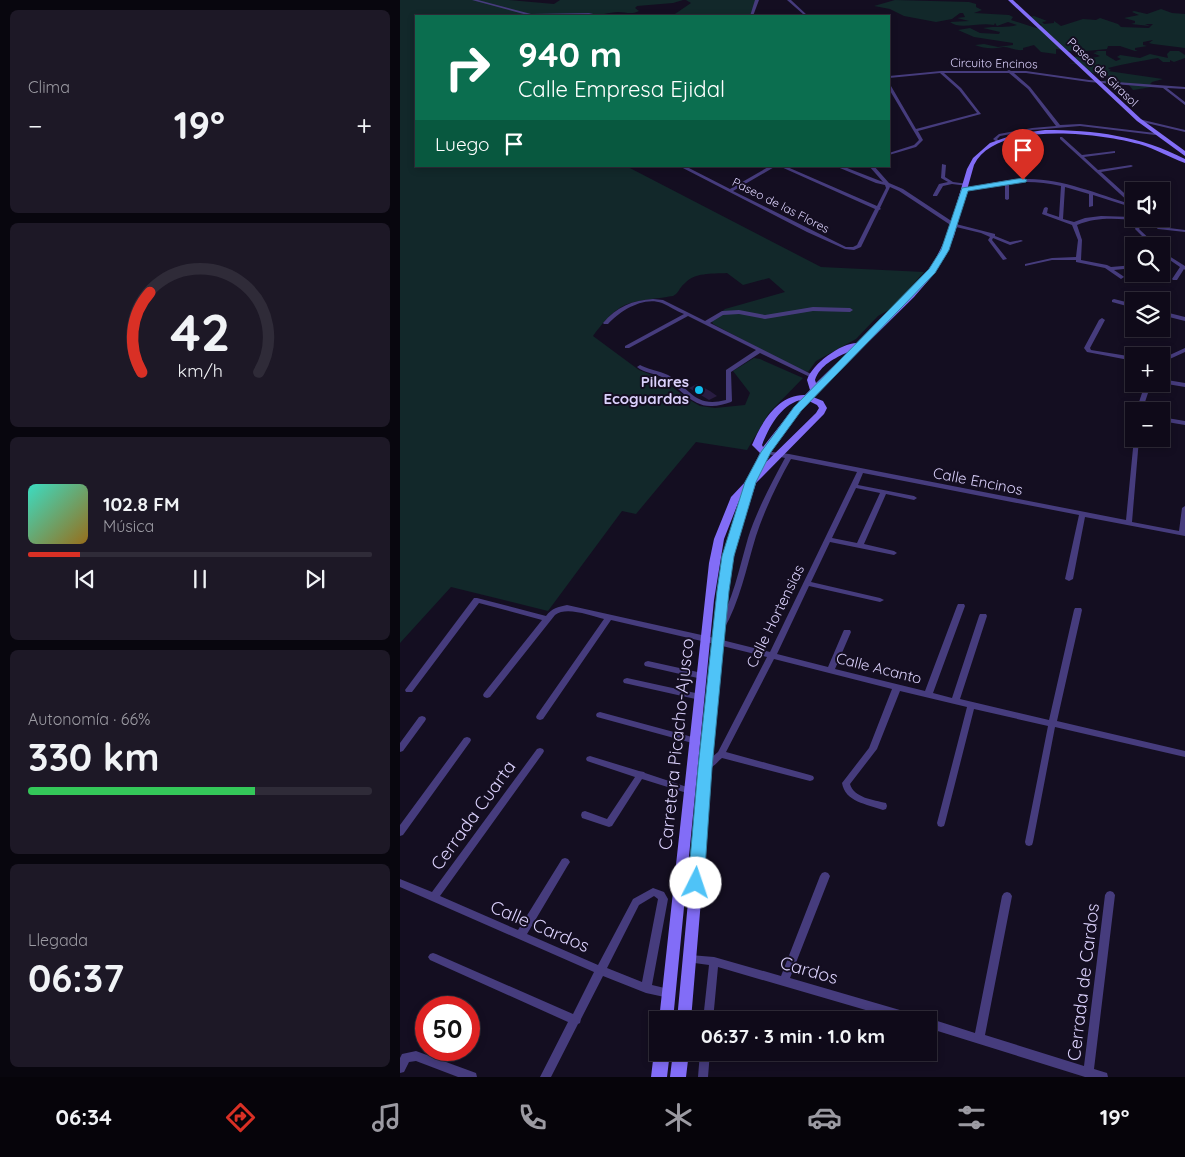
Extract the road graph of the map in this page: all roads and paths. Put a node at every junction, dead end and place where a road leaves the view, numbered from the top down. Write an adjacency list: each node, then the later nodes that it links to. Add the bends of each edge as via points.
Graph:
1 (474, 0): 5 (street)
2 (757, 0): 8 (street)
3 (788, 0): 9 (street)
4 (1010, 0): 13 (main road, Paseo de Girasol)
5 (531, 15)
6 (531, 15): 7 (street)
7 (594, 15)
8 (751, 15)
9 (806, 15)
10 (1009, 71): 11 (street, Circuito Encinos); 13 (street, Circuito Encinos, via 1038,72); 19 (street, via 1029,88)
11 (941, 72): 12 (street, Circuito Encinos); 20 (street, via 979,113)
12 (890, 76)
13 (1099, 82): 14 (street, Circuito Encinos); 18 (main road, Paseo de Girasol)
14 (1165, 88): 15 (street, Circuito Encinos); 17 (street)
15 (1185, 88)
16 (890, 90): 20 (street)
17 (1185, 104)
18 (1138, 120): 21 (street); 22 (main road, Paseo de Girasol)
19 (1058, 126): 22 (street, via 1080,125); 24 (street, via 999,135 995,139)
20 (916, 130): 27 (street, via 920,144)
21 (1185, 131)
22 (1155, 134): 26 (main road, Paseo de Girasol)
23 (1062, 138): 28 (street)
24 (998, 142): 29 (main road, Carretera Picacho-Ajusco, via 1042,132 1094,133 1140,141); 42 (main road, Carretera Picacho-Ajusco, via 976,157)
25 (1114, 152): 28 (street)
26 (1184, 153)
27 (890, 154)
28 (1082, 156): 37 (street)
29 (1185, 161)
30 (944, 165): 38 (street, via 943,178)
31 (1132, 166): 37 (street)
32 (684, 167): 43 (street, Paseo de las Flores)
33 (772, 167): 43 (street)
34 (783, 167): 51 (street)
35 (840, 167): 39 (street)
36 (873, 167): 39 (street)
37 (1099, 171): 46 (street)
38 (952, 183): 42 (street); 45 (street, via 941,185)
39 (887, 184): 51 (street); 55 (street)
40 (1007, 184): 41 (street, via 1023,180); 42 (street); 47 (street)
41 (1063, 186): 44 (street); 53 (street)
42 (966, 187): 55 (main road, Carretera Picacho-Ajusco)
43 (730, 191): 51 (street, Paseo de las Flores, via 845,248 858,246)
44 (1091, 194): 48 (street); 49 (street)
45 (935, 195)
46 (1125, 197)
47 (1007, 198)
48 (1125, 203)
49 (1091, 206)
50 (1046, 208): 53 (street, via 1044,214)
51 (879, 209)
52 (1125, 218): 54 (street, via 1101,217)
53 (1061, 220): 54 (street)
54 (1074, 224): 62 (street, via 1080,240)
55 (954, 225): 59 (street); 80 (main road, Carretera Picacho-Ajusco, via 945,250 932,271)
56 (1138, 227): 60 (street)
57 (1159, 227): 58 (street)
58 (1185, 231)
59 (993, 236): 61 (street, via 1010,244); 64 (street, via 990,240)
60 (1145, 237)
61 (1021, 241)
62 (1079, 258): 65 (street, via 1052,259); 68 (street, via 1078,262)
63 (1170, 258): 67 (street)
64 (1005, 259)
65 (1028, 265)
66 (1125, 267): 68 (street)
67 (1184, 268): 70 (street)
68 (1110, 269): 69 (street)
69 (1122, 278)
70 (1175, 280)
71 (1114, 301): 72 (street)
72 (1125, 304)
73 (850, 310): 79 (street, via 813,309 766,317 739,312 722,313)
74 (688, 314): 78 (street, via 661,301 640,301 612,315); 79 (street); 81 (street)
75 (1170, 315): 76 (street)
76 (1185, 319)
77 (1102, 320): 84 (street, via 1087,348)
78 (606, 323)
79 (706, 324): 83 (street)
80 (864, 341): 87 (main road, via 820,365); 90 (main road, Carretera Picacho-Ajusco)
81 (627, 347)
82 (1185, 350): 85 (street)
83 (759, 351): 86 (street, via 728,371 729,401 717,404 696,401 676,384); 87 (street)
84 (1125, 357)
85 (1170, 357)
86 (640, 367)
87 (812, 376): 90 (main road)
88 (1170, 382): 89 (street)
89 (1185, 385)
90 (814, 390): 91 (main road, Carretera Picacho-Ajusco)
91 (808, 398): 95 (main road, Carretera Picacho-Ajusco, via 786,422); 95 (main road, via 796,398 787,403 764,428 757,444); 96 (main road, via 820,402 823,408)
92 (1170, 420): 93 (street)
93 (1185, 423)
94 (1135, 447): 105 (street)
95 (766, 452): 96 (street, Calle Encinos); 98 (main road, Carretera Picacho-Ajusco)
96 (784, 455): 97 (street, Calle Encinos); 98 (main road); 119 (street, via 752,537 730,613)
97 (861, 471): 99 (street, Calle Hortensias); 104 (street, Calle Encinos)
98 (750, 482): 119 (main road, Carretera Picacho-Ajusco, via 728,556)
99 (854, 486): 100 (street); 107 (street, Calle Hortensias)
100 (884, 492): 101 (street); 108 (street)
101 (914, 498)
102 (1185, 508): 103 (street)
103 (1185, 513): 106 (street)
104 (1082, 514): 105 (street, Calle Encinos); 110 (street)
105 (1129, 523): 106 (street, Calle Encinos)
106 (1183, 532)
107 (828, 539): 108 (street); 111 (street, Calle Hortensias)
108 (860, 545): 109 (street)
109 (894, 553)
110 (1069, 579)
111 (807, 583): 112 (street); 120 (street, Calle Hortensias)
112 (880, 600)
113 (961, 606): 128 (street)
114 (1078, 610): 135 (street)
115 (983, 616): 130 (street)
116 (609, 617): 117 (street, Calle Acanto, via 567,608 558,609); 119 (street, Calle Acanto); 133 (street)
117 (548, 619): 126 (street, via 477,600); 127 (street)
118 (847, 632): 122 (street)
119 (714, 637): 120 (street, Calle Acanto); 123 (main road, Carretera Picacho-Ajusco); 143 (main road, Carretera Picacho-Ajusco)
120 (772, 656): 122 (street, Calle Acanto); 140 (street, Calle Hortensias)
121 (648, 664): 123 (street)
122 (830, 670): 125 (street, Calle Acanto)
123 (702, 676): 129 (main road, Carretera Picacho-Ajusco)
124 (628, 681): 129 (street)
125 (897, 687): 128 (street, Calle Acanto); 147 (street, via 873,749 846,783 855,797)
126 (409, 690)
127 (487, 695)
128 (928, 695): 130 (street, Calle Acanto)
129 (700, 697): 137 (main road, Carretera Picacho-Ajusco)
130 (954, 701): 131 (street, Calle Acanto)
131 (971, 705): 135 (street, Calle Acanto); 149 (street)
132 (600, 714): 137 (street)
133 (540, 717)
134 (422, 719): 138 (street)
135 (1052, 724): 141 (street, Calle Acanto); 151 (street)
136 (467, 740): 150 (street)
137 (696, 741): 146 (main road, Carretera Picacho-Ajusco)
138 (400, 749)
139 (540, 751): 157 (street, Cerrada Cuarta)
140 (721, 754): 143 (street, Calle Hortensias); 145 (street)
141 (1185, 754)
142 (590, 759): 144 (street)
143 (705, 768): 160 (main road, Carretera Picacho-Ajusco)
144 (641, 774): 146 (street); 148 (street, via 609,823)
145 (810, 778)
146 (690, 791): 165 (main road, Carretera Picacho-Ajusco)
147 (883, 806)
148 (585, 815)
149 (941, 823)
150 (400, 832)
151 (1029, 842)
152 (565, 862): 158 (street)
153 (825, 876): 163 (street)
154 (400, 883): 157 (street, Calle Cardos)
155 (1110, 895): 177 (street, Cerrada de Cardos)
156 (1007, 896): 172 (street)
157 (432, 898): 158 (street, Calle Cardos)
158 (521, 934): 162 (street, Calle Cardos)
159 (433, 957): 170 (street)
160 (690, 959): 161 (street, Cardos); 167 (main road, Carretera Picacho-Ajusco)
161 (714, 961): 163 (street, Cardos); 168 (street)
162 (600, 970): 164 (street, Calle Cardos); 164 (street, via 636,902 654,892 661,895 662,900); 170 (street)
163 (784, 980): 169 (street, Cardos)
164 (646, 988): 165 (street, Calle Cardos)
165 (669, 993): 166 (main road, Carretera Picacho-Ajusco)
166 (667, 1011)
167 (685, 1011)
168 (709, 1011)
169 (888, 1011)
170 (576, 1020): 179 (street)
171 (937, 1026): 172 (street)
172 (979, 1038): 177 (street)
173 (661, 1061): 180 (main road)
174 (680, 1061): 181 (main road)
175 (704, 1061): 182 (street)
176 (400, 1068): 178 (street, via 406,1058 416,1056)
177 (1088, 1073): 183 (street)
178 (472, 1077)
179 (545, 1077)
180 (659, 1077)
181 (678, 1077)
182 (703, 1077)
183 (1103, 1077)

